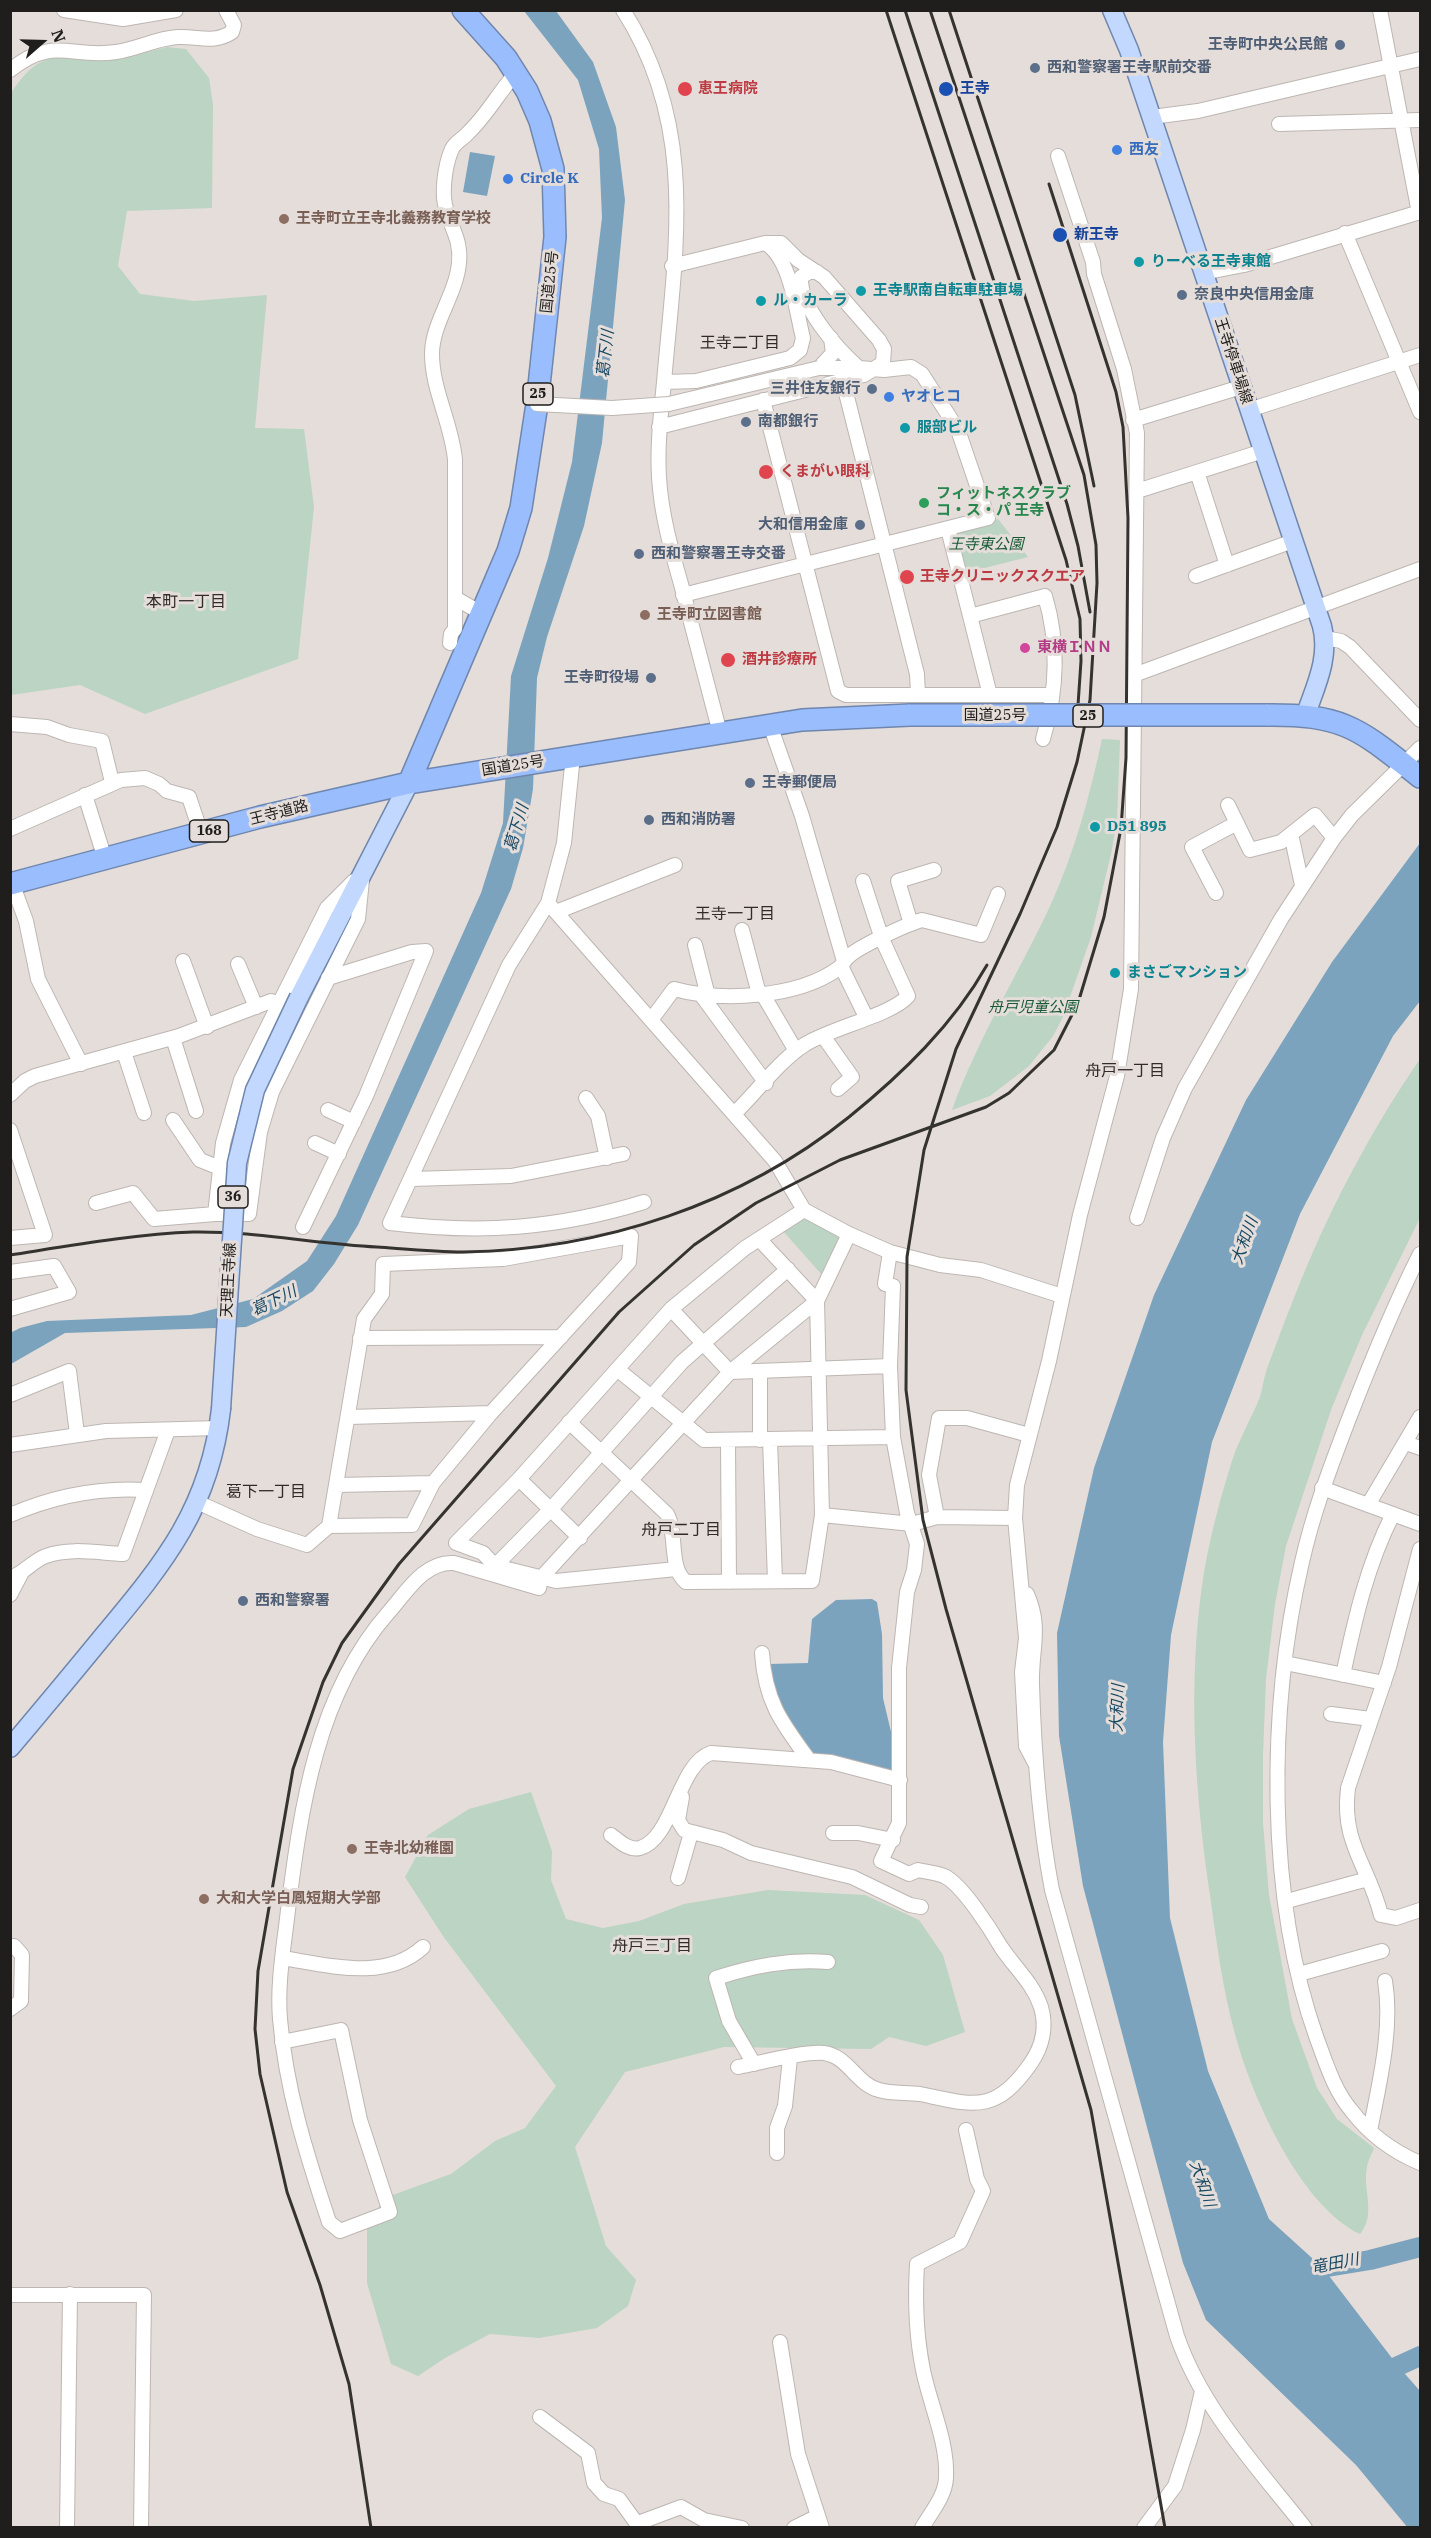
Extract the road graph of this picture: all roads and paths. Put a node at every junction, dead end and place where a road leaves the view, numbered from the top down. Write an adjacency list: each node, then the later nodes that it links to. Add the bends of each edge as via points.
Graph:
1 (64, 10): 2 (street, via 123,19)
2 (176, 10)
3 (226, 10): 10 (street, via 234,25 232,32 220,39 177,37 117,52 62,49 44,52)
4 (463, 10): 11 (highway, 国道25号 / 25)
5 (623, 10): 20 (street, via 650,62 671,126 677,183)
6 (1380, 10): 9 (street)
7 (1117, 12): 12 (main road, 王寺停車場線)
8 (1420, 59): 9 (street)
9 (1390, 67): 12 (street, via 1198,111); 14 (street)
10 (10, 70)
11 (516, 72): 35 (highway, 国道25号 / 25, via 543,129 555,184 555,237); 51 (street, via 468,134 454,145 444,186 446,208 459,240 459,264 432,354 454,444)
12 (1152, 117): 22 (main road, 王寺停車場線)
13 (1420, 120): 14 (street)
14 (1401, 123): 15 (street); 17 (street)
15 (1279, 124)
16 (1058, 156): 38 (street, via 1120,355)
17 (1420, 213): 18 (street)
18 (1345, 234): 22 (street, via 1244,265); 27 (street)
19 (765, 243): 20 (street); 21 (street, via 781,243); 23 (street, via 780,256)
20 (672, 266): 32 (street)
21 (811, 268): 23 (street, via 792,270); 25 (street, via 801,284 812,315); 30 (street, via 830,283 879,340 885,357)
22 (1203, 273): 33 (main road, 王寺停車場線)
23 (788, 281): 24 (street)
24 (798, 316): 25 (street, via 808,325); 32 (street, via 803,338 796,355 696,381)
25 (829, 333): 28 (street, via 833,353); 29 (street)
26 (1420, 355): 27 (street)
27 (1401, 362): 36 (street); 37 (street)
28 (819, 368): 29 (street); 35 (street, bridge, via 669,404 612,408)
29 (859, 368): 30 (street)
30 (877, 368): 31 (street); 43 (street, via 911,366 917,370 958,429 988,518)
31 (843, 381): 34 (street); 45 (street)
32 (664, 382): 39 (street)
33 (1241, 387): 36 (main road, 王寺停車場線); 38 (street)
34 (763, 400): 39 (street); 46 (street)
35 (537, 404): 53 (highway, 国道25号 / 25, via 521,508)
36 (1249, 410): 40 (main road, 王寺停車場線)
37 (1420, 412)
38 (1133, 420): 42 (street)
39 (659, 427): 50 (street, via 662,503)
40 (1263, 452): 41 (street); 44 (main road, 王寺停車場線)
41 (1197, 472): 42 (street); 47 (street)
42 (1137, 491): 57 (street)
43 (948, 529): 45 (street); 54 (street)
44 (1293, 541): 47 (street); 52 (main road, 王寺停車場線)
45 (884, 545): 46 (street); 58 (street, via 917,674)
46 (805, 565): 50 (street); 58 (street, via 838,691 846,695)
47 (1227, 565): 49 (street)
48 (1420, 569): 52 (street)
49 (1196, 576)
50 (683, 595): 65 (street)
51 (455, 598): 53 (street); 56 (street, via 455,629)
52 (1316, 608): 55 (main road, 王寺停車場線); 57 (street)
53 (483, 614): 71 (highway, 国道25号 / 25)
54 (970, 616): 59 (street); 60 (street, via 1045,596 1054,632)
55 (1325, 638): 61 (main road, 王寺停車場線, via 1324,662); 62 (street, via 1350,647)
56 (450, 643)
57 (1134, 675): 140 (street, via 1130,1005 1117,1076)
58 (918, 694): 59 (street)
59 (990, 695): 60 (street)
60 (1051, 695): 66 (street)
61 (1306, 714): 64 (highway, 国道25号 / 25, bridge, via 910,715 834,717); 69 (highway, 国道25号 / 25, via 1363,733)
62 (1420, 720)
63 (10, 724): 70 (street, via 47,727 102,741)
64 (770, 725): 65 (highway, 国道25号 / 25); 95 (street, via 802,816)
65 (720, 733): 68 (highway, 国道25号 / 25)
66 (1043, 739)
67 (1420, 748): 69 (street)
68 (567, 757): 71 (highway, 国道25号 / 25); 88 (street, via 564,843)
69 (1413, 771): 78 (street, via 1352,815)
70 (112, 782): 72 (street); 76 (street, via 145,778 167,791 189,797)
71 (409, 783): 76 (highway, 王寺道路 / 168); 82 (main road, 天理王寺線 / 36)
72 (85, 795): 75 (street); 79 (street)
73 (1228, 806): 74 (street)
74 (1237, 823): 77 (street, via 1250,850 1281,842); 86 (street, via 1192,847)
75 (10, 829)
76 (201, 833): 79 (highway, 王寺道路 / 168)
77 (1291, 834): 78 (street, via 1315,815); 85 (street)
78 (1334, 838): 85 (street)
79 (105, 859): 84 (highway, 王寺道路 / 168)
80 (675, 865): 88 (street)
81 (934, 870): 89 (street, via 898,881)
82 (362, 872): 96 (street, via 358,918); 99 (street, via 327,908); 159 (main road, 天理王寺線 / 36, bridge, via 255,1090 237,1163)
83 (863, 881): 91 (street)
84 (11, 884): 109 (street, via 26,921 38,980)
85 (1302, 885): 131 (street, via 1185,1088 1160,1146)
86 (1216, 893)
87 (998, 894): 89 (street, via 981,935 928,920)
88 (552, 908): 103 (street); 126 (street, via 509,965)
89 (910, 924): 91 (street)
90 (742, 930): 97 (street)
91 (882, 939): 95 (street, via 852,954); 102 (street, via 908,996 898,1006)
92 (695, 945): 98 (street)
93 (183, 961): 104 (street)
94 (238, 964): 100 (street)
95 (843, 964): 97 (street, via 801,985); 102 (street)
96 (328, 978): 101 (street); 119 (street, via 426,951)
97 (760, 993): 98 (street); 107 (street)
98 (705, 996): 103 (street, via 674,989); 110 (street)
99 (278, 1004): 100 (street, via 271,1001); 101 (street); 125 (street, via 241,1080)
100 (255, 1007): 104 (street)
101 (308, 1016): 130 (street, via 272,1092 260,1132 249,1214)
102 (866, 1017): 105 (street)
103 (651, 1020): 117 (street)
104 (207, 1027): 106 (street)
105 (823, 1036): 107 (street); 111 (street, via 852,1077)
106 (172, 1038): 108 (street); 115 (street)
107 (796, 1051): 110 (street)
108 (124, 1052): 109 (street); 116 (street)
109 (81, 1064): 112 (street, via 35,1076)
110 (766, 1083): 117 (street)
111 (838, 1089)
112 (10, 1095)
113 (586, 1098): 124 (street, via 598,1116)
114 (328, 1110): 119 (street)
115 (196, 1111)
116 (144, 1113)
117 (734, 1114): 129 (street, via 775,1161)
118 (173, 1120): 125 (street, via 200,1160)
119 (354, 1122): 122 (street)
120 (10, 1130): 134 (street, via 45,1235)
121 (315, 1143): 122 (street)
122 (339, 1154): 132 (street)
123 (622, 1154): 124 (street)
124 (607, 1158): 126 (street, via 511,1176)
125 (220, 1168): 130 (street)
126 (412, 1179): 127 (street, via 390,1223 488,1230 582,1218)
127 (644, 1202)
128 (96, 1203): 130 (street, via 133,1192 154,1219)
129 (804, 1210): 133 (street); 135 (street)
130 (215, 1214)
131 (1137, 1218)
132 (303, 1227)
133 (849, 1234): 136 (street); 141 (street)
134 (10, 1238)
135 (759, 1239): 138 (street); 143 (street)
136 (890, 1252): 140 (street, via 981,1270); 147 (street, via 885,1284 893,1286)
137 (1420, 1254): 175 (street, via 1395,1303)
138 (788, 1269): 141 (street); 146 (street)
139 (10, 1272): 142 (street, via 54,1266 69,1292)
140 (1062, 1296): 162 (street)
141 (817, 1301): 149 (street); 150 (street)
142 (10, 1309)
143 (671, 1309): 146 (street); 148 (street)
144 (561, 1337): 145 (street); 145 (street, via 629,1262 631,1236 503,1258 383,1264 382,1294 364,1319); 154 (street)
145 (360, 1338): 155 (street)
146 (702, 1342): 150 (street); 153 (street)
147 (890, 1366): 149 (street); 163 (street)
148 (617, 1369): 153 (street); 157 (street)
149 (819, 1369): 151 (street); 164 (street)
150 (730, 1372): 151 (street); 158 (street)
151 (760, 1372): 165 (street)
152 (10, 1395): 161 (street, via 69,1371)
153 (650, 1397): 158 (street); 170 (street)
154 (491, 1413): 155 (street); 173 (street)
155 (349, 1417): 174 (street)
156 (1420, 1417): 167 (street)
157 (569, 1422): 170 (street); 171 (street)
158 (682, 1425): 166 (street, via 704,1440); 172 (street)
159 (219, 1428): 160 (street); 177 (main road, 天理王寺線 / 36, via 213,1461)
160 (168, 1430): 161 (street); 176 (street)
161 (77, 1434): 168 (street)
162 (1029, 1435): 183 (street, via 967,1418 939,1418 929,1475); 184 (street, via 1017,1485)
163 (893, 1437): 164 (street); 185 (street)
164 (820, 1438): 165 (street); 182 (street)
165 (765, 1440): 166 (street); 194 (street)
166 (728, 1442): 195 (street)
167 (1406, 1443): 169 (street); 178 (street)
168 (10, 1445)
169 (1420, 1448)
170 (602, 1453): 172 (street); 179 (street)
171 (519, 1479): 179 (street); 190 (street, via 456,1543 483,1552)
172 (631, 1482): 188 (street); 191 (street, via 667,1514 674,1533)
173 (433, 1483): 174 (street); 187 (street, via 412,1525)
174 (336, 1485): 187 (street)
175 (1322, 1488): 178 (street); 199 (street, via 1301,1562)
176 (146, 1490): 181 (street, via 74,1493 44,1500); 192 (street, via 123,1554 47,1555)
177 (198, 1502): 187 (street, via 257,1529 307,1545); 204 (main road, 天理王寺線 / 36, via 165,1560)
178 (1368, 1505): 180 (street)
179 (551, 1509): 188 (street); 190 (street)
180 (1393, 1514): 186 (street); 200 (street, via 1376,1548)
181 (10, 1515)
182 (822, 1515): 185 (street); 194 (street, via 812,1581)
183 (937, 1517): 184 (street); 185 (street)
184 (1015, 1518): 236 (street, via 1022,1583 1037,1627 1032,1682 1036,1765 1043,1836 1059,1918 1178,2336)
185 (912, 1524): 206 (street, via 916,1563 907,1592 899,1668)
186 (1420, 1524)
187 (329, 1526)
188 (580, 1538): 193 (street)
189 (1420, 1549): 196 (street)
190 (495, 1566): 193 (street)
191 (676, 1569): 193 (street, via 570,1580); 195 (street, via 686,1582)
192 (16, 1576): 197 (street)
193 (541, 1578): 220 (street, via 539,1588 454,1563 436,1565 422,1575 362,1647 335,1699 312,1772)
194 (775, 1581): 195 (street)
195 (729, 1582)
196 (1416, 1586): 201 (street)
197 (10, 1595)
198 (762, 1653): 205 (street, via 769,1697)
199 (1285, 1663): 200 (street); 214 (street, via 1277,1765 1278,1826)
200 (1343, 1675): 201 (street)
201 (1384, 1683): 203 (street)
202 (1331, 1714): 203 (street)
203 (1371, 1719): 213 (street, via 1347,1799 1349,1834)
204 (10, 1748)
205 (809, 1760): 206 (street); 207 (street, via 711,1753 700,1760)
206 (900, 1780): 211 (street, via 898,1823)
207 (685, 1783): 208 (street, via 678,1820); 210 (street, via 648,1843 632,1848)
208 (691, 1833): 212 (street); 215 (street, via 723,1840 759,1855 852,1877)
209 (833, 1833): 211 (street)
210 (611, 1835)
211 (892, 1840): 226 (street, via 881,1861 909,1874 918,1870 947,1877 984,1918 1025,1976 1044,2022 1037,2054 1010,2090 966,2105 916,2093 871,2088 838,2058 824,2053)
212 (678, 1878)
213 (1368, 1879): 214 (street); 216 (street, via 1381,1915 1396,1917)
214 (1287, 1901): 222 (street)
215 (921, 1907)
216 (1420, 1910)
217 (10, 1946): 224 (street, via 22,1955 21,2001)
218 (423, 1947): 220 (street, via 407,1960 387,1967 345,1967)
219 (1382, 1951): 222 (street)
220 (282, 1958): 225 (street)
221 (828, 1962): 227 (street, via 773,1963 716,1978 729,2021)
222 (1299, 1974): 230 (street, via 1308,2014 1337,2089)
223 (1385, 1981): 230 (street, via 1387,2014 1380,2084)
224 (10, 2009)
225 (282, 2042): 225 (street, via 297,2119 328,2223 340,2231 390,2212 360,2120 341,2030)
226 (790, 2058): 227 (street); 231 (street, via 785,2106 777,2128)
227 (754, 2064): 228 (street)
228 (738, 2067)
229 (966, 2130): 244 (street, via 983,2191 960,2242 917,2264 918,2340 945,2456 946,2480 937,2506)
230 (1370, 2131): 232 (street, via 1386,2145)
231 (777, 2152)
232 (1420, 2163)
233 (70, 2294): 234 (street); 240 (street); 241 (street, via 144,2295)
234 (10, 2295)
235 (780, 2342): 238 (street, via 798,2454)
236 (1202, 2391): 245 (street, via 1175,2486); 246 (street)
237 (540, 2417): 239 (street, via 588,2453 594,2483 604,2494 619,2499)
238 (820, 2522): 243 (street)
239 (639, 2525): 242 (street, via 681,2507 704,2520)
240 (67, 2528)
241 (141, 2528)
242 (742, 2528)
243 (794, 2528)
244 (921, 2528)
245 (1144, 2528)
246 (1305, 2528)

